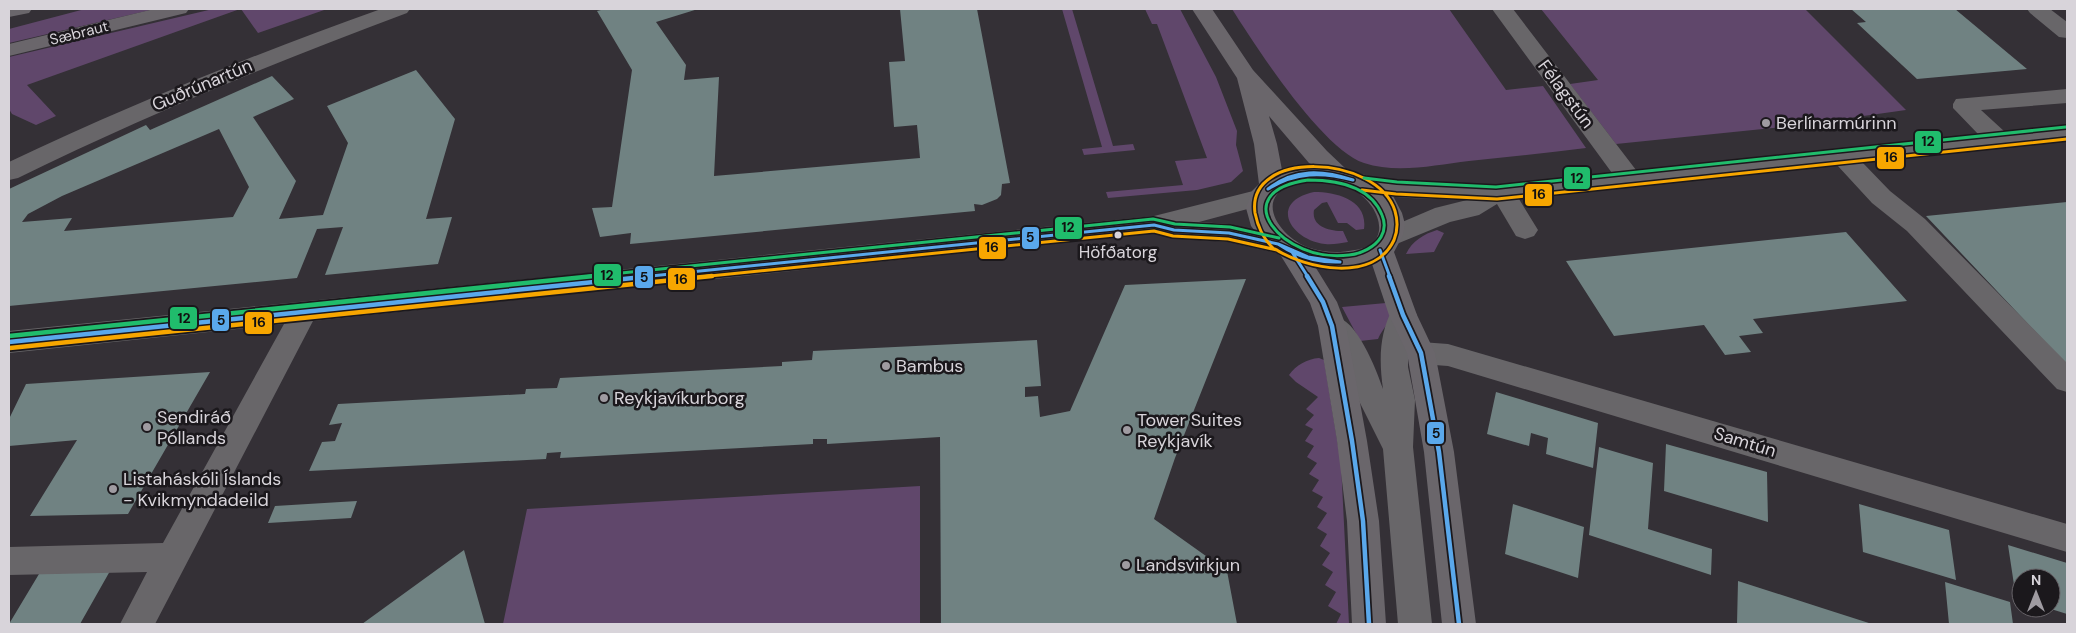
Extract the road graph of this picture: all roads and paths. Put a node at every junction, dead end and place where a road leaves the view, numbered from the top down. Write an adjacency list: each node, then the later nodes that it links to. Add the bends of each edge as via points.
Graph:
1 (22, 9): 7 (main road)
2 (179, 9): 9 (main road, Sæbraut)
3 (400, 9): 15 (street, Guðrúnartún, via 175,96)
4 (1202, 9): 10 (main road)
5 (1502, 9): 17 (street, Félagstún)
6 (2037, 9): 8 (street)
7 (9, 11)
8 (2067, 32)
9 (9, 50)
10 (1245, 74): 16 (main road, via 1318,158); 19 (main road, via 1271,161)
11 (2067, 96): 13 (street, via 1964,104 1964,108)
12 (2067, 133): 13 (street)
13 (1999, 140): 14 (street)
14 (1843, 157): 17 (street); 30 (street, via 1881,198 1916,225)
15 (9, 172)
16 (1337, 174): 18 (main road); 19 (main road, via 1300,173 1284,177)
17 (1630, 179): 20 (street)
18 (1363, 184): 20 (street, via 1400,189); 23 (main road, via 1389,208 1393,223)
19 (1266, 191): 21 (street, via 1233,206); 24 (main road, via 1258,209 1260,221 1267,233)
20 (1500, 193): 22 (street); 23 (street, via 1470,208 1444,214)
21 (1154, 226): 24 (street, via 1230,233); 25 (street)
22 (1525, 230)
23 (1385, 243): 24 (main road, via 1366,258 1349,262 1310,259); 26 (main road)
24 (1285, 248): 27 (main road, via 1323,302)
25 (304, 312): 28 (street); 33 (street)
26 (1403, 315): 29 (main road); 31 (street, via 1394,344 1400,400)
27 (1332, 326): 31 (street, via 1354,350 1373,399); 36 (main road, via 1363,521)
28 (9, 342)
29 (1421, 353): 32 (street, Samtún, via 1448,354); 38 (main road, via 1439,452)
30 (2067, 381)
31 (1398, 447): 37 (street)
32 (2067, 538)
33 (173, 557): 34 (street); 35 (street)
34 (9, 561)
35 (137, 624)
36 (1369, 624)
37 (1415, 624)
38 (1459, 624)

